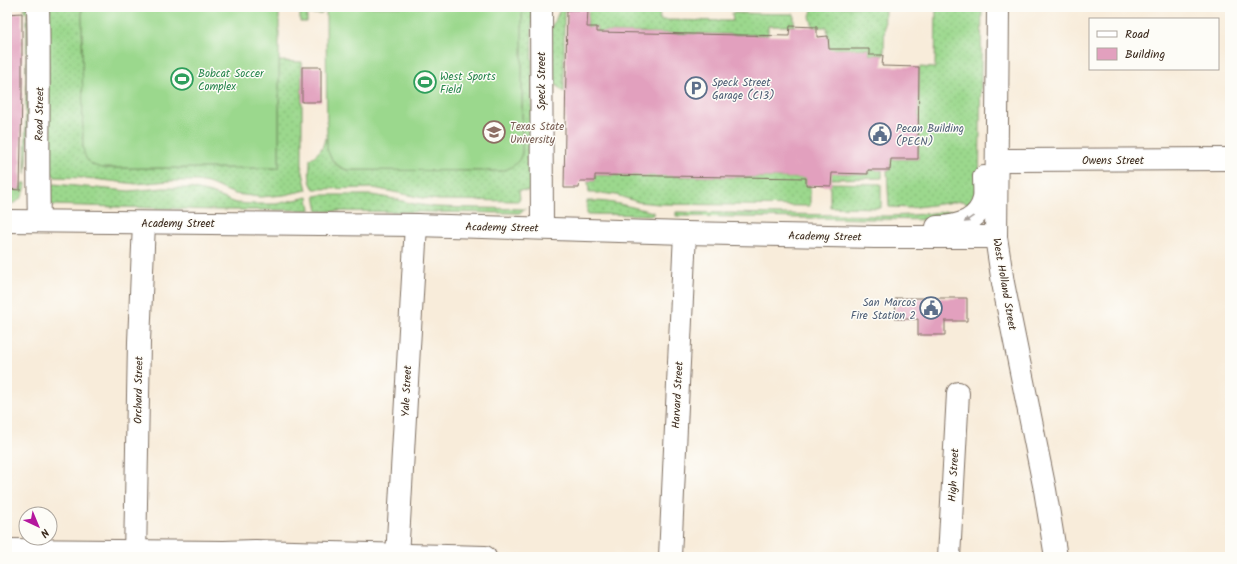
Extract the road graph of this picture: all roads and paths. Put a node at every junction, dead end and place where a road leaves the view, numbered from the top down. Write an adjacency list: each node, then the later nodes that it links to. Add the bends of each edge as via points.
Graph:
1 (38, 7): 7 (street, Read Street)
2 (541, 7): 10 (street, Speck Street)
3 (998, 7): 4 (street, West Holland Street)
4 (997, 154): 5 (street, Owens Street); 12 (street, one-way to 12, via 988,160 984,170 984,197 978,212 961,224 936,227); 13 (street, West Holland Street)
5 (1230, 159)
6 (7, 221): 7 (street, Academy Street)
7 (39, 221): 8 (street, Academy Street)
8 (144, 223): 9 (street, Academy Street); 16 (street, Orchard Street)
9 (416, 225): 10 (street, Academy Street); 17 (street, Yale Street)
10 (542, 228): 11 (street, Academy Street)
11 (684, 233): 12 (street, Academy Street); 19 (street, Harvard Street)
12 (924, 237): 13 (street, Academy Street)
13 (996, 237): 21 (street, West Holland Street)
14 (958, 393): 20 (street, High Street)
15 (7, 550): 16 (street)
16 (135, 554): 17 (street, via 255,551)
17 (397, 556): 18 (street)
18 (485, 557)
19 (670, 557)
20 (949, 557)
21 (1056, 557)

